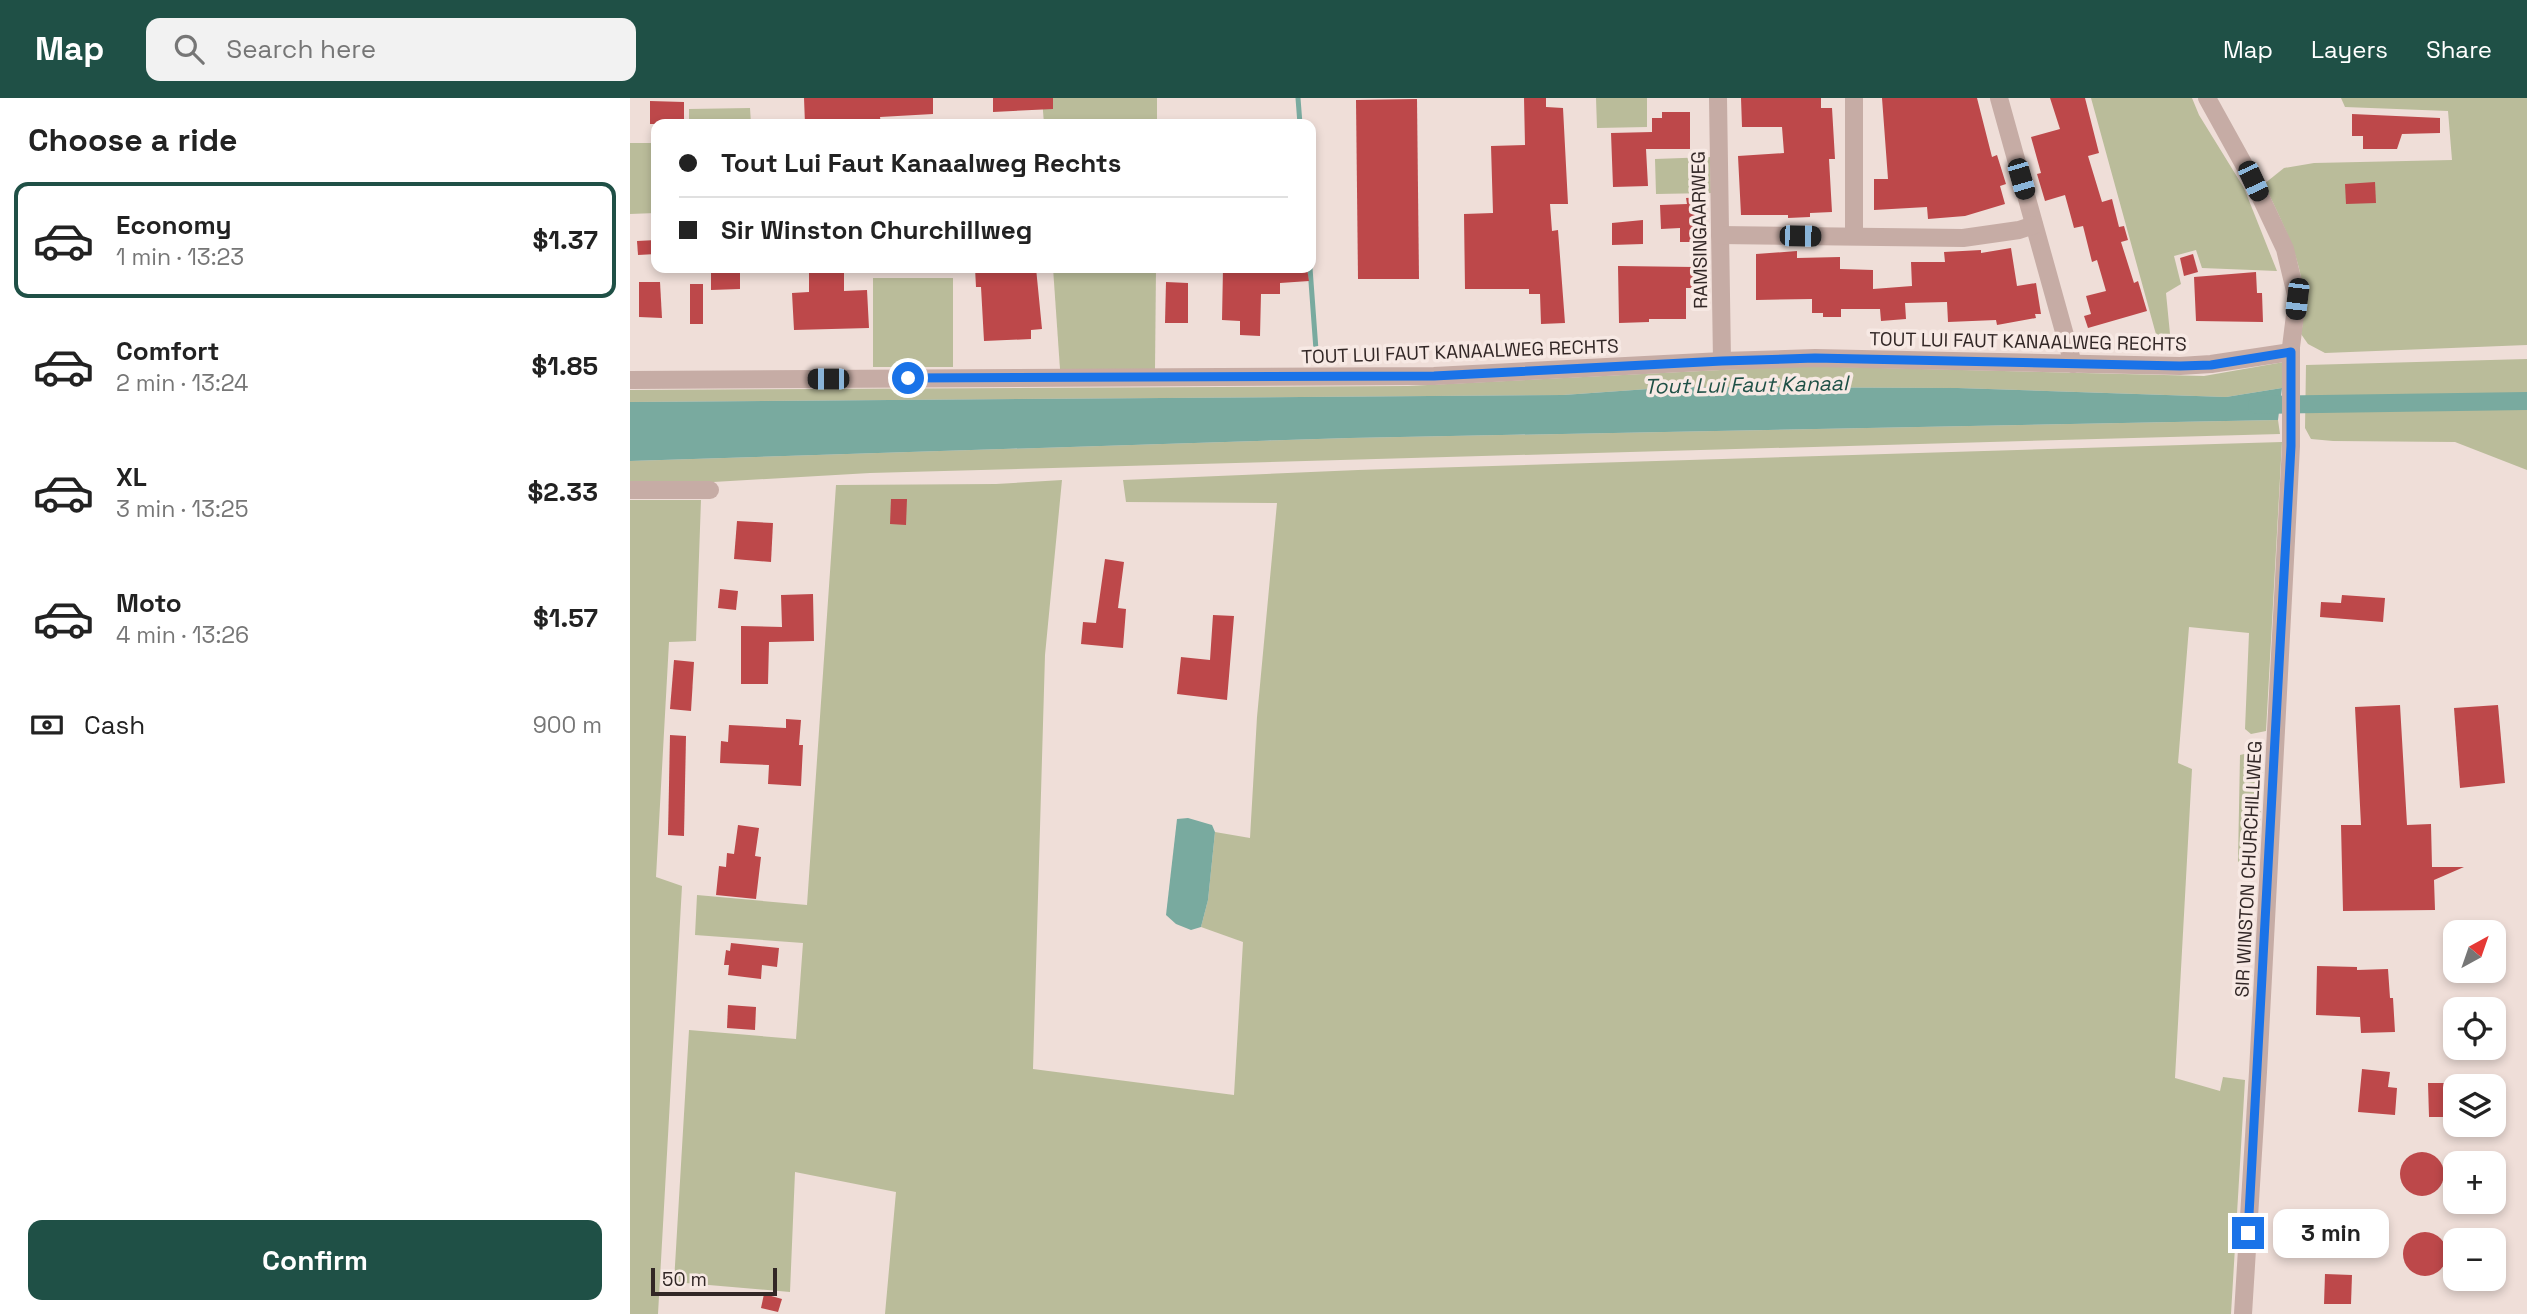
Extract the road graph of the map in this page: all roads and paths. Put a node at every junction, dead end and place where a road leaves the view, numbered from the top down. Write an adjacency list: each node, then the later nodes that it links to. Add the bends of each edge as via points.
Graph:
1 (1718, 98): 6 (street, RAMSINGAARWEG)
2 (1854, 98): 7 (street)
3 (1998, 98): 5 (street)
4 (2207, 98): 8 (street, via 2285,249 2297,299)
5 (2034, 225): 7 (street, via 1963,238); 10 (street)
6 (1720, 235): 7 (street); 9 (street, RAMSINGAARWEG)
7 (1854, 236)
8 (2292, 359): 10 (street, TOUT LUI FAUT KANAALWEG RECHTS, via 2211,365); 14 (street, SIR WINSTON CHURCHILLWEG)
9 (1722, 361): 10 (street, TOUT LUI FAUT KANAALWEG RECHTS, via 1815,358); 11 (street, TOUT LUI FAUT KANAALWEG RECHTS, via 1434,376)
10 (2073, 364)
11 (630, 380)
12 (630, 490): 13 (street)
13 (710, 490)
14 (2243, 1314)

